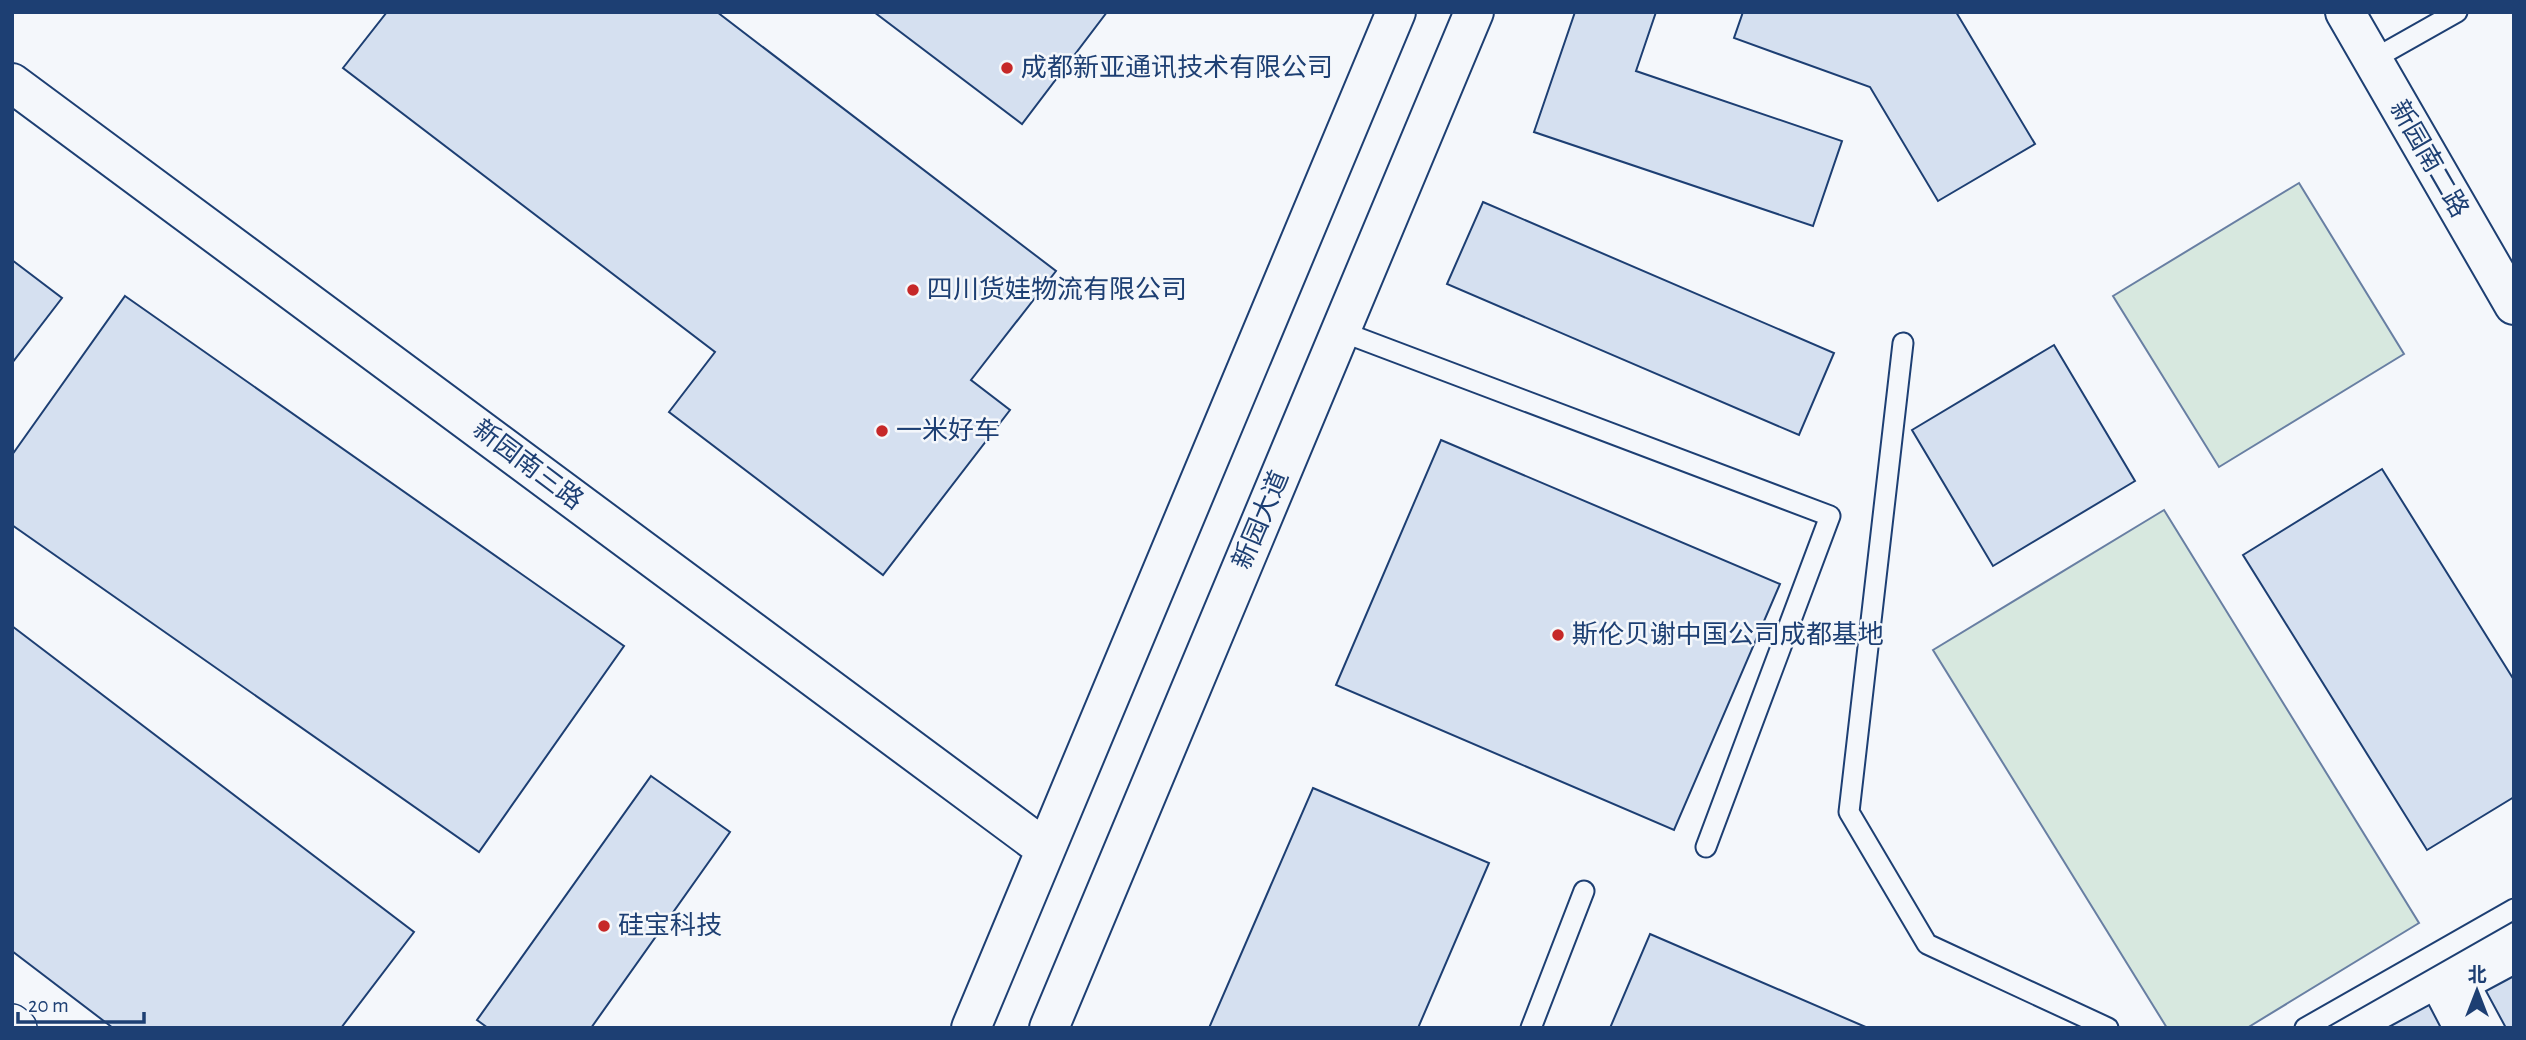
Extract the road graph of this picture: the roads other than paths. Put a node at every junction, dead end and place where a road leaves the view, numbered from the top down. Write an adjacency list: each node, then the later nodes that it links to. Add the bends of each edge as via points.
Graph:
1 (1396, 12): 11 (street)
2 (1474, 12): 8 (street, 新园大道)
3 (2346, 12): 5 (street, 新园南二路)
4 (2457, 12): 5 (lane)
5 (2372, 60): 7 (street, 新园南二路)
6 (12, 83): 11 (street, 新园南三路)
7 (2514, 305)
8 (1340, 331): 10 (lane, via 1830,516); 17 (street, 新园大道)
9 (1903, 344): 19 (lane, via 1849,811 1927,944)
10 (1706, 847)
11 (1044, 848): 16 (street)
12 (1584, 891): 18 (lane)
13 (2514, 909): 20 (lane)
14 (12, 1023): 15 (street)
15 (18, 1028)
16 (971, 1028)
17 (1049, 1028)
18 (1531, 1028)
19 (2108, 1028)
20 (2305, 1028)

